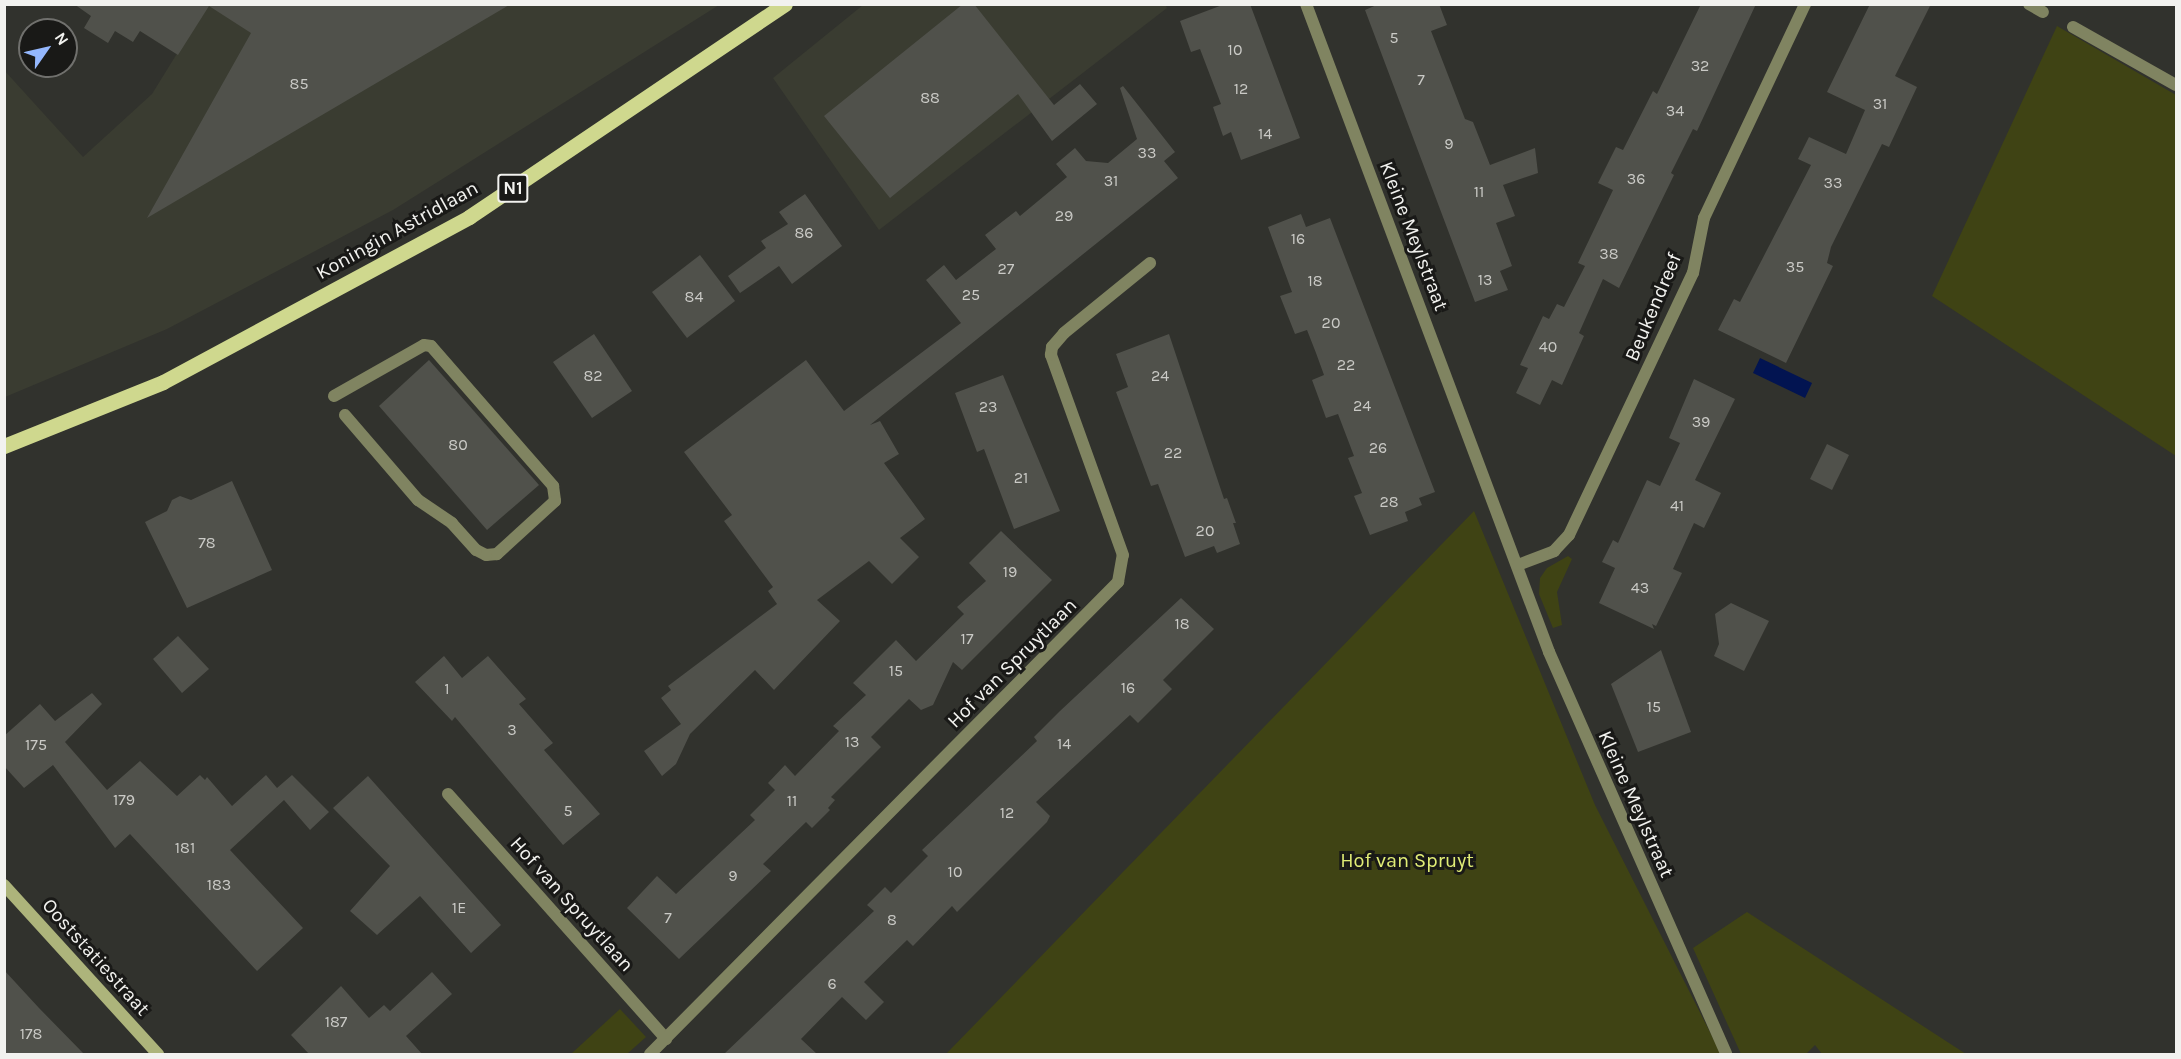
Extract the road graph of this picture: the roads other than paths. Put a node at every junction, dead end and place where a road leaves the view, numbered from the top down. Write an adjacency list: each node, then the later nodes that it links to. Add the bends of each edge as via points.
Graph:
1 (785, 4): 11 (main road, Koningin Astridlaan / N1, via 470,217 163,382)
2 (1306, 4): 12 (street, Kleine Meylstraat)
3 (1806, 4): 12 (street, Beukendreef, via 1704,218 1693,273 1569,535 1554,551)
4 (2029, 4): 5 (street)
5 (2043, 12)
6 (2073, 27): 7 (street)
7 (2176, 85)
8 (1150, 263): 15 (street, Hof van Spruytlaan, via 1064,333 1052,347 1051,355 1123,555 1118,582)
9 (334, 396): 10 (street, via 424,345 431,345 553,486 555,501 497,554 486,555 476,550 452,523 418,500)
10 (345, 415)
11 (4, 446)
12 (1518, 565): 18 (street, Kleine Meylstraat, via 1616,812)
13 (448, 794): 15 (street, Hof van Spruytlaan)
14 (4, 885): 16 (street, Ooststatiestraat)
15 (666, 1039): 17 (street, Hof van Spruytlaan)
16 (158, 1054)
17 (650, 1054)
18 (1726, 1054)

